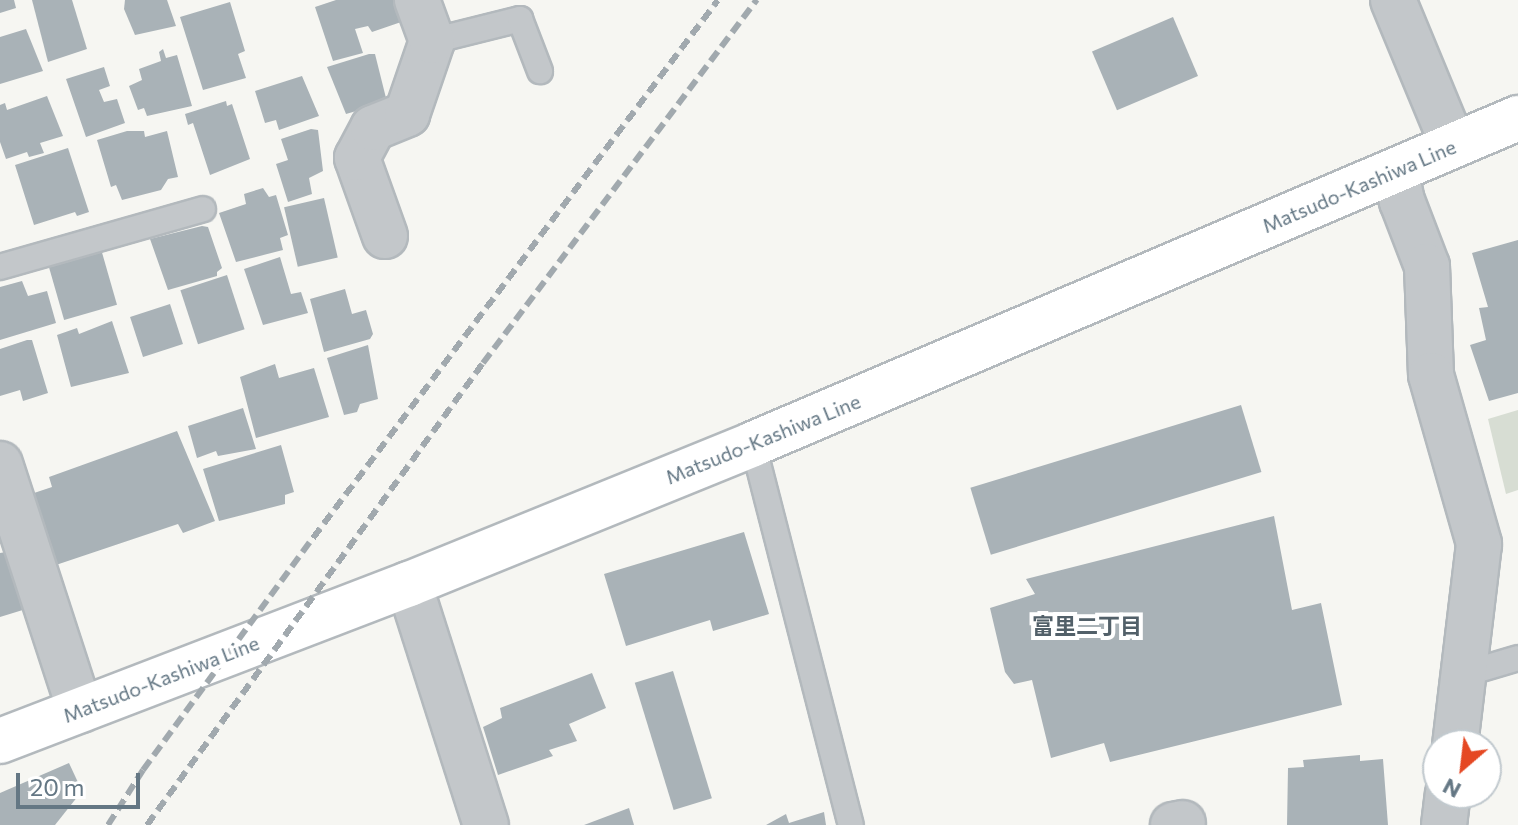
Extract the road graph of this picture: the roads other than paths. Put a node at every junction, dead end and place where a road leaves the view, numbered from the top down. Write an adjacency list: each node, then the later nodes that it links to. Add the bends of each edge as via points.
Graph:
1 (417, 0): 3 (street)
2 (1393, 0): 6 (street)
3 (432, 41): 4 (lane, via 520,19); 9 (street, via 407,114 373,128 357,158)
4 (540, 71)
5 (1518, 118): 6 (main road, Matsudo-Kashiwa Line)
6 (1453, 145): 7 (main road, Matsudo-Kashiwa Line)
7 (1396, 171): 11 (main road, Matsudo-Kashiwa Line); 15 (street, via 1427,266 1431,375 1479,544)
8 (203, 209): 10 (lane)
9 (385, 236)
10 (0, 267)
11 (753, 444): 13 (main road, Matsudo-Kashiwa Line); 20 (lane)
12 (0, 464): 16 (street)
13 (409, 584): 16 (main road, Matsudo-Kashiwa Line); 19 (street)
14 (1518, 658): 15 (lane)
15 (1464, 674): 17 (street)
16 (80, 710): 18 (main road, Matsudo-Kashiwa Line)
17 (1457, 729)
18 (0, 741)
19 (486, 825)
20 (851, 825)

